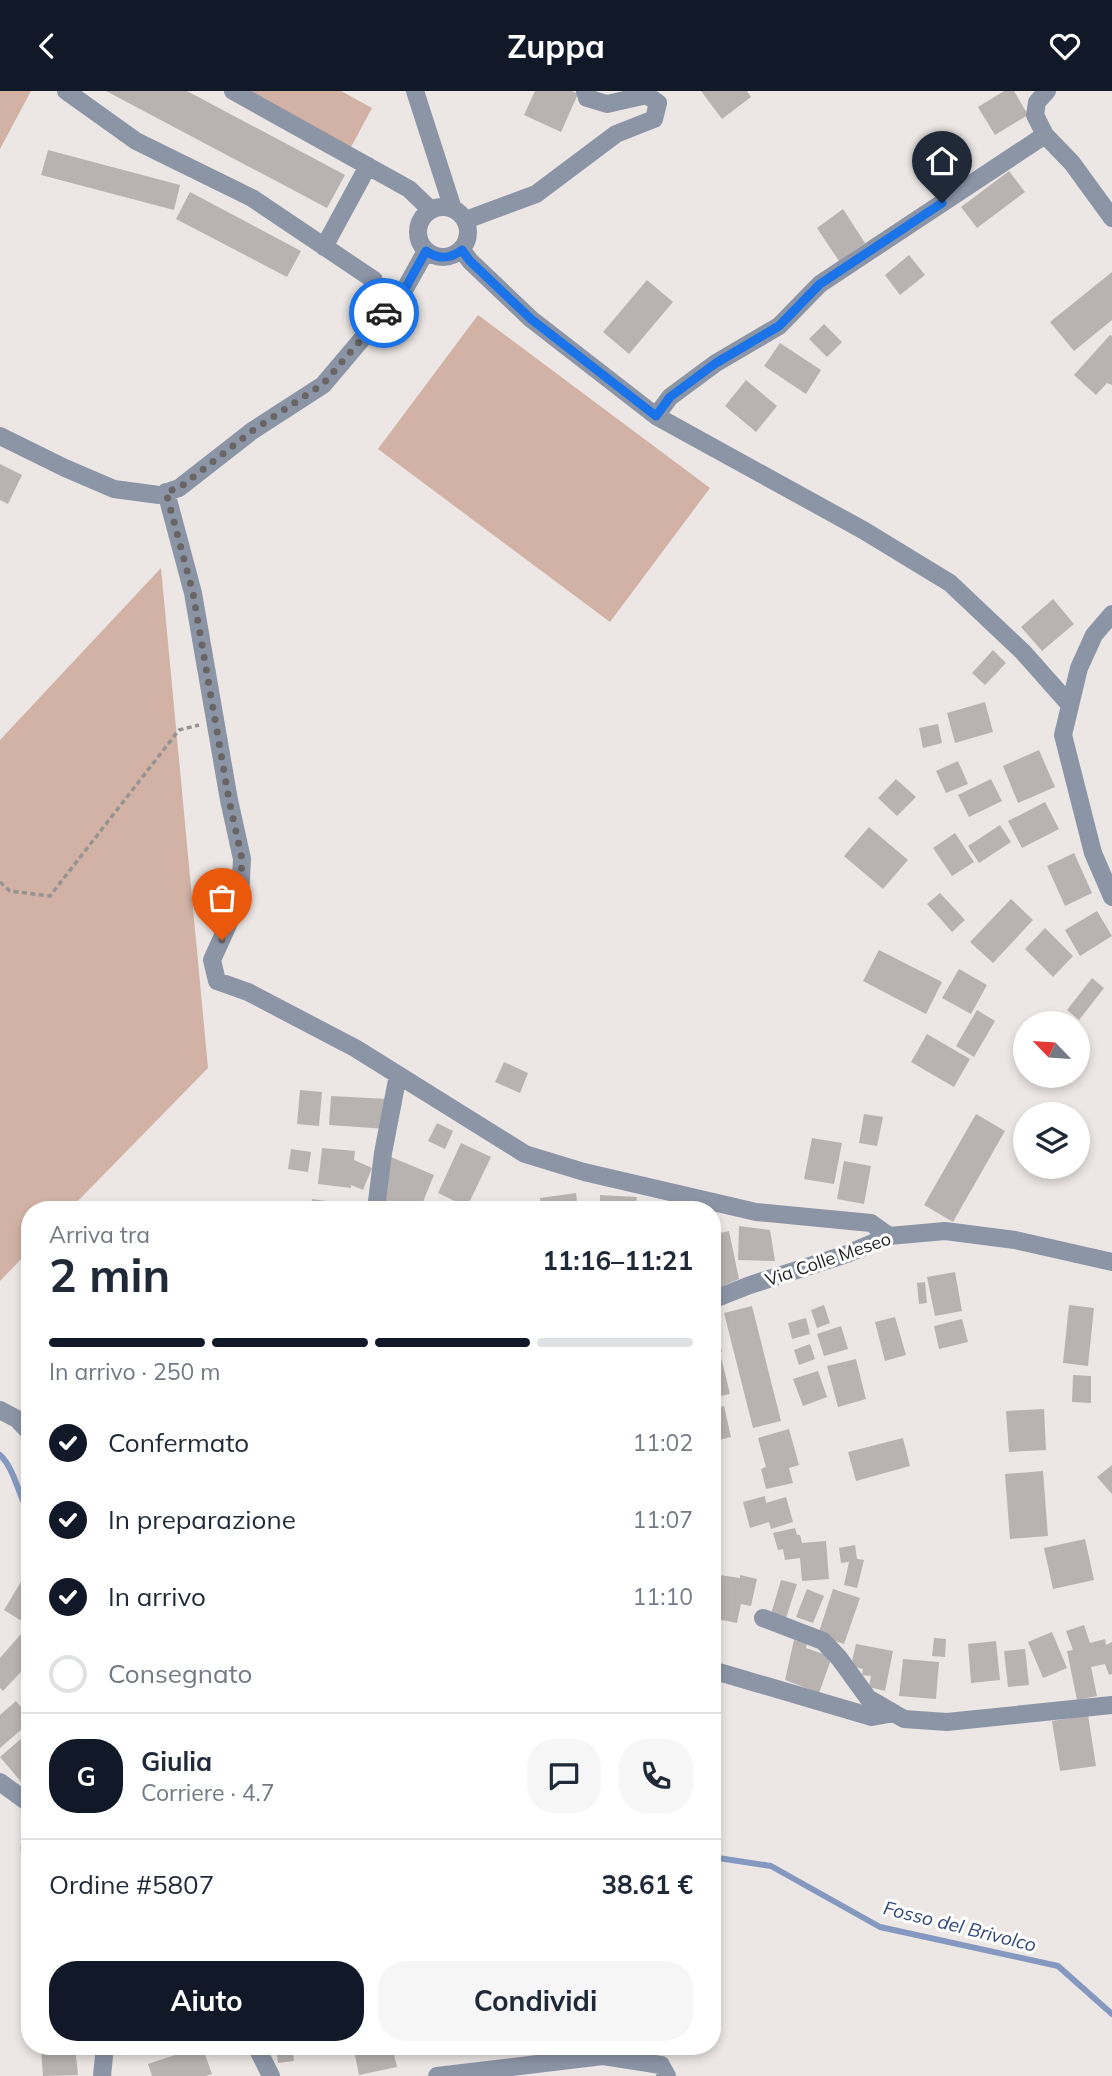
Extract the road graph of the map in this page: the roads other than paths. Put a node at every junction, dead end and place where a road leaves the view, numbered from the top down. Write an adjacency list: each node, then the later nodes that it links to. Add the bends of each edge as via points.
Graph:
1 (66, 91): 11 (street, via 136,141 252,198)
2 (233, 91): 7 (street)
3 (415, 91): 9 (street)
4 (585, 91): 9 (street, via 587,98 607,104 647,96 658,103 654,119 616,134 536,194)
5 (1047, 91): 6 (street, via 1037,102 1035,115)
6 (1045, 135): 10 (street); 15 (street, via 820,284 779,326 716,363 670,397)
7 (368, 166): 8 (street, via 409,189); 11 (street)
8 (431, 210): 9 (street); 13 (street, via 418,229)
9 (459, 215): 12 (street, via 468,236)
10 (1112, 218)
11 (324, 247): 14 (street)
12 (462, 250): 13 (street, via 443,258); 15 (street, via 531,319)
13 (426, 251): 17 (street, via 406,287 323,384 179,488)
14 (374, 280)
15 (656, 416): 19 (street, via 950,583 1023,652)
16 (0, 436): 17 (street, via 114,488 159,495)
17 (166, 492): 21 (street, via 193,593 242,859 240,898 212,960 217,981 295,1016)
18 (1112, 614): 19 (street, via 1094,635)
19 (1070, 705): 20 (street, via 1063,734 1093,853)
20 (1112, 897)
21 (398, 1075): 22 (street); 23 (street, via 525,1154)
22 (377, 1201)
23 (709, 1201)
24 (721, 1204): 25 (street, via 757,1212 871,1223)
25 (890, 1236): 26 (street, Via Colle Meseo, via 957,1232); 27 (street, Via Colle Meseo)
26 (1112, 1262)
27 (721, 1296)
28 (0, 1410): 29 (street)
29 (21, 1423)
30 (763, 1618): 33 (street, via 823,1641 868,1697)
31 (721, 1673): 33 (street, via 872,1717)
32 (1112, 1705): 33 (street, via 947,1722 904,1719)
33 (894, 1713)
34 (0, 1782): 35 (street)
35 (21, 1797)
36 (104, 2055): 38 (street)
37 (260, 2055): 39 (street)
38 (102, 2076)
39 (271, 2076)
40 (437, 2076): 41 (street, via 603,2056 661,2065)
41 (667, 2076)

